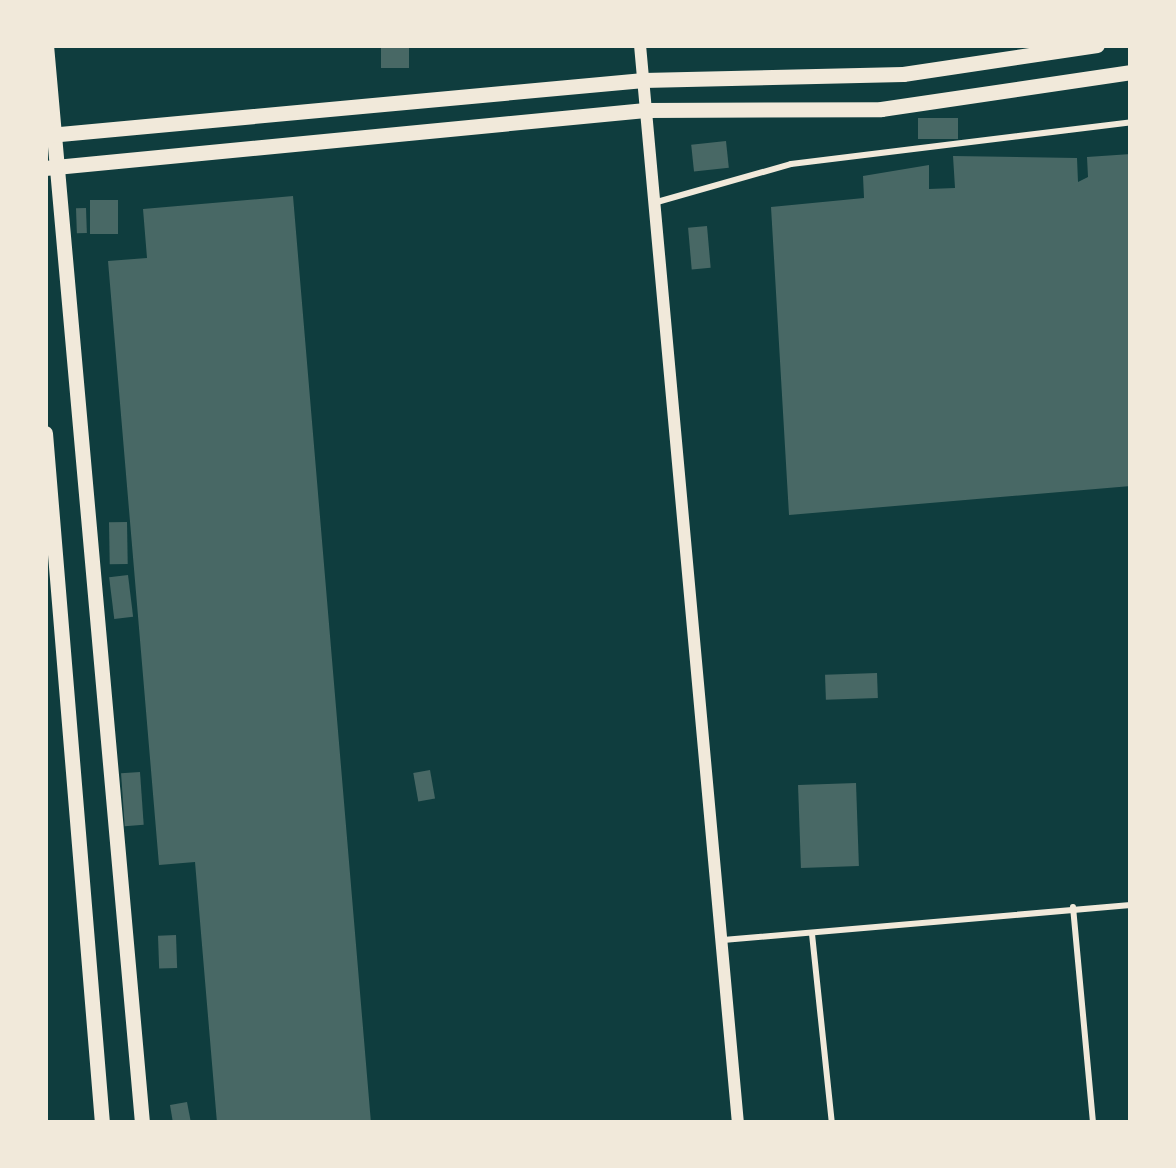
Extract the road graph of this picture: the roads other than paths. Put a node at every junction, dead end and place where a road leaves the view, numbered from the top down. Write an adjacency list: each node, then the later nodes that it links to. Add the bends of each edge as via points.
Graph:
1 (46, 45): 8 (street)
2 (640, 45): 5 (street)
3 (1097, 45): 5 (street, via 903,74)
4 (1131, 72): 6 (street, via 880,109)
5 (643, 80): 6 (street); 8 (street)
6 (645, 110): 9 (street); 10 (street)
7 (1131, 122): 10 (lane, via 791,164)
8 (49, 135): 9 (street)
9 (51, 167): 17 (street)
10 (654, 203): 15 (street)
11 (45, 433): 16 (street)
12 (1131, 905): 13 (lane)
13 (1073, 908): 14 (lane); 20 (lane)
14 (812, 934): 15 (lane); 19 (lane)
15 (723, 940): 18 (street)
16 (103, 1123)
17 (142, 1123)
18 (738, 1123)
19 (832, 1123)
20 (1093, 1123)

